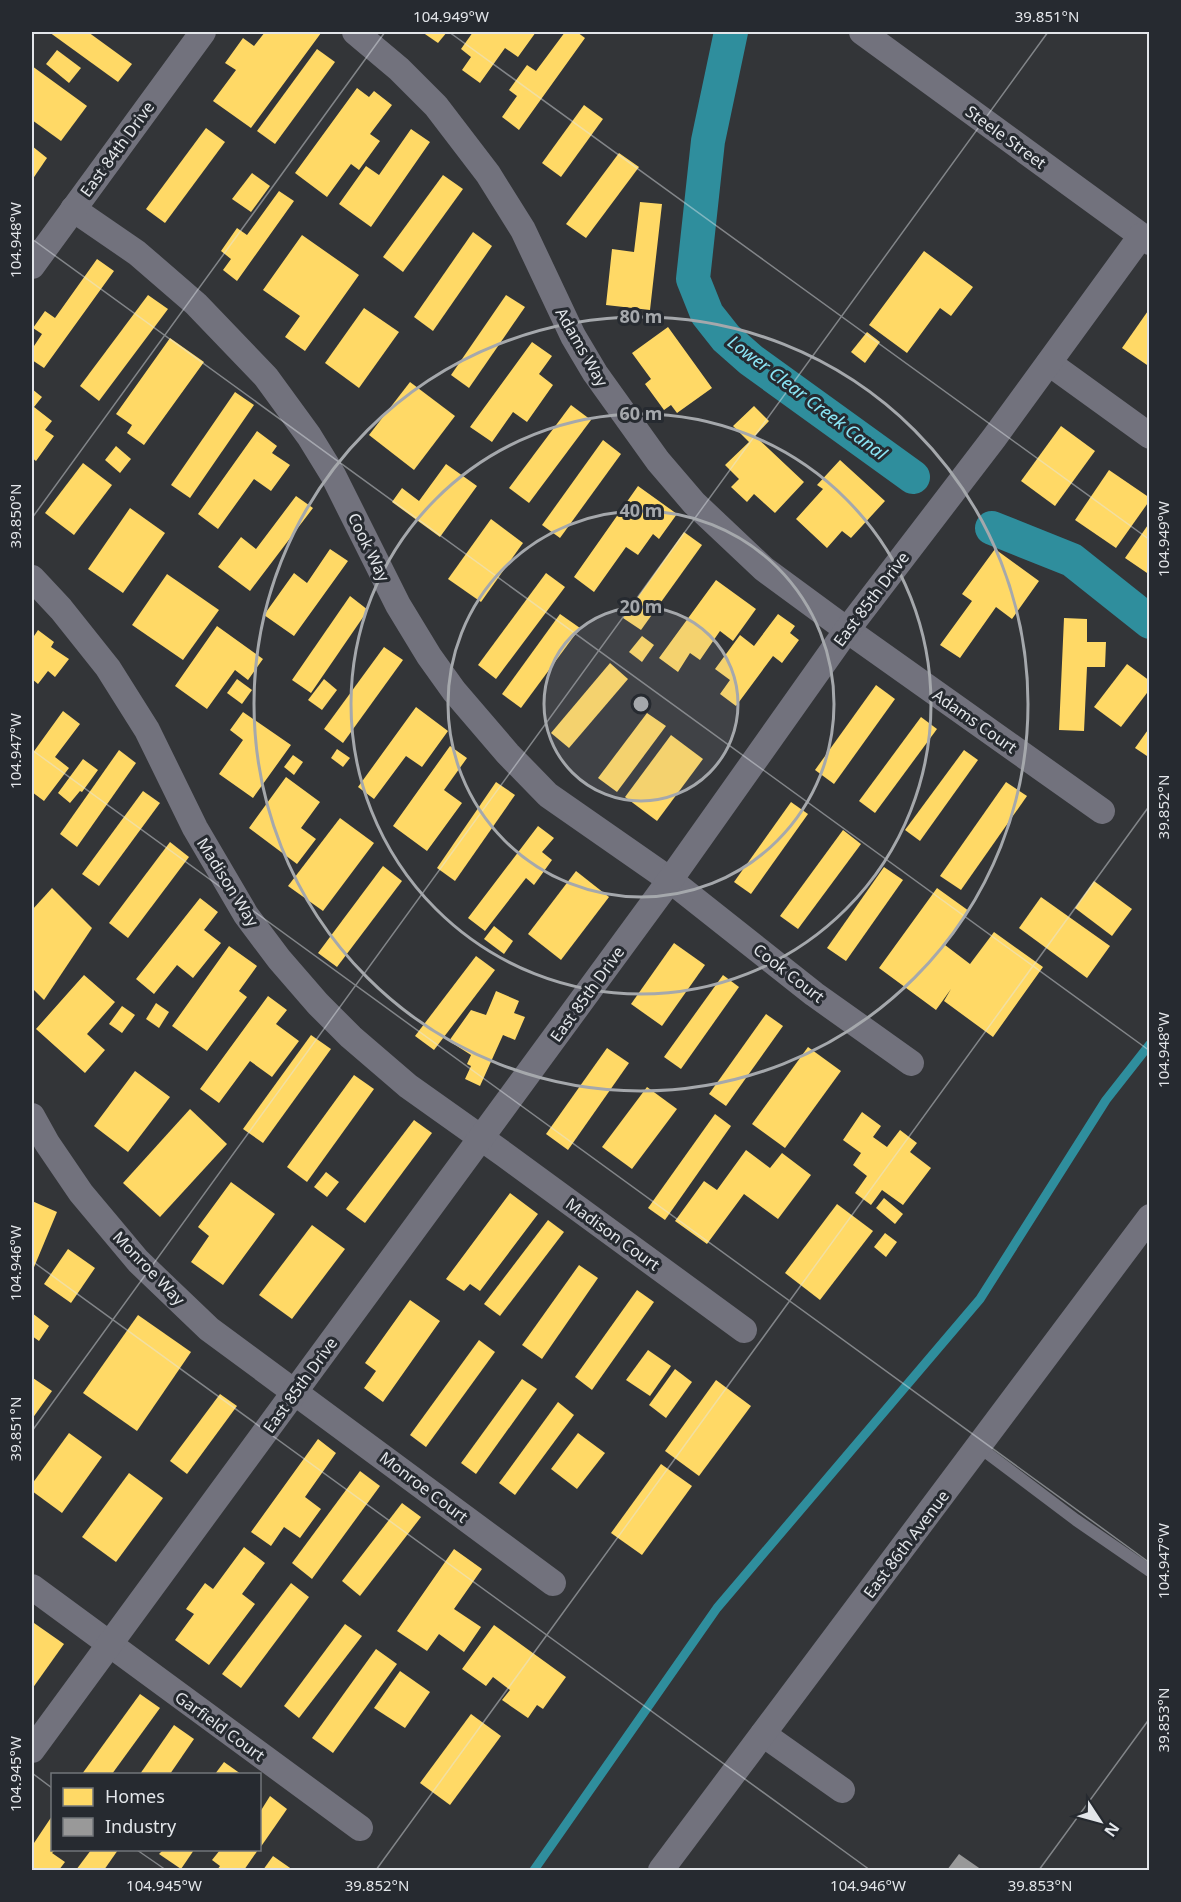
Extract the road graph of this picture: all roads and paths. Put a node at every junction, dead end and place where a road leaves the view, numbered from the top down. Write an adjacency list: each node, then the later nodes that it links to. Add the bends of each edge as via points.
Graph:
1 (203, 32): 4 (street, East 84th Drive)
2 (355, 32): 10 (street, Adams Way, via 436,106 488,174 523,230 573,336 658,461 694,503 764,569)
3 (862, 32): 5 (street, Steele Street)
4 (73, 209): 6 (street, East 84th Drive); 12 (street, Cook Way, via 137,253 188,297 266,377 333,475 398,605 429,656 507,754 548,795)
5 (1145, 239): 7 (street, East 85th Drive)
6 (32, 266)
7 (1049, 363): 8 (street); 10 (street, East 85th Drive)
8 (1149, 436)
9 (32, 578): 15 (street, Madison Way, via 108,668 147,730 195,828 240,905 279,958 351,1037 408,1086)
10 (847, 630): 11 (street, Adams Court); 12 (street, East 85th Drive)
11 (1102, 811)
12 (670, 880): 13 (street, Cook Court); 15 (street, East 85th Drive)
13 (911, 1063)
14 (32, 1116): 18 (street, Monroe Way, via 81,1193 138,1261 209,1329)
15 (482, 1138): 17 (street, Madison Court); 18 (street, East 85th Drive)
16 (1149, 1217): 19 (street, East 86th Avenue)
17 (744, 1330)
18 (296, 1391): 21 (street, Monroe Court); 23 (street, East 85th Drive)
19 (979, 1447): 20 (lane); 24 (street, East 86th Avenue)
20 (1149, 1571)
21 (553, 1583)
22 (32, 1587): 23 (street, Garfield Court)
23 (109, 1645): 25 (street, East 85th Drive); 27 (street, Garfield Court)
24 (763, 1734): 26 (street); 28 (street, East 86th Avenue)
25 (32, 1750)
26 (842, 1790)
27 (360, 1828)
28 (661, 1870)

